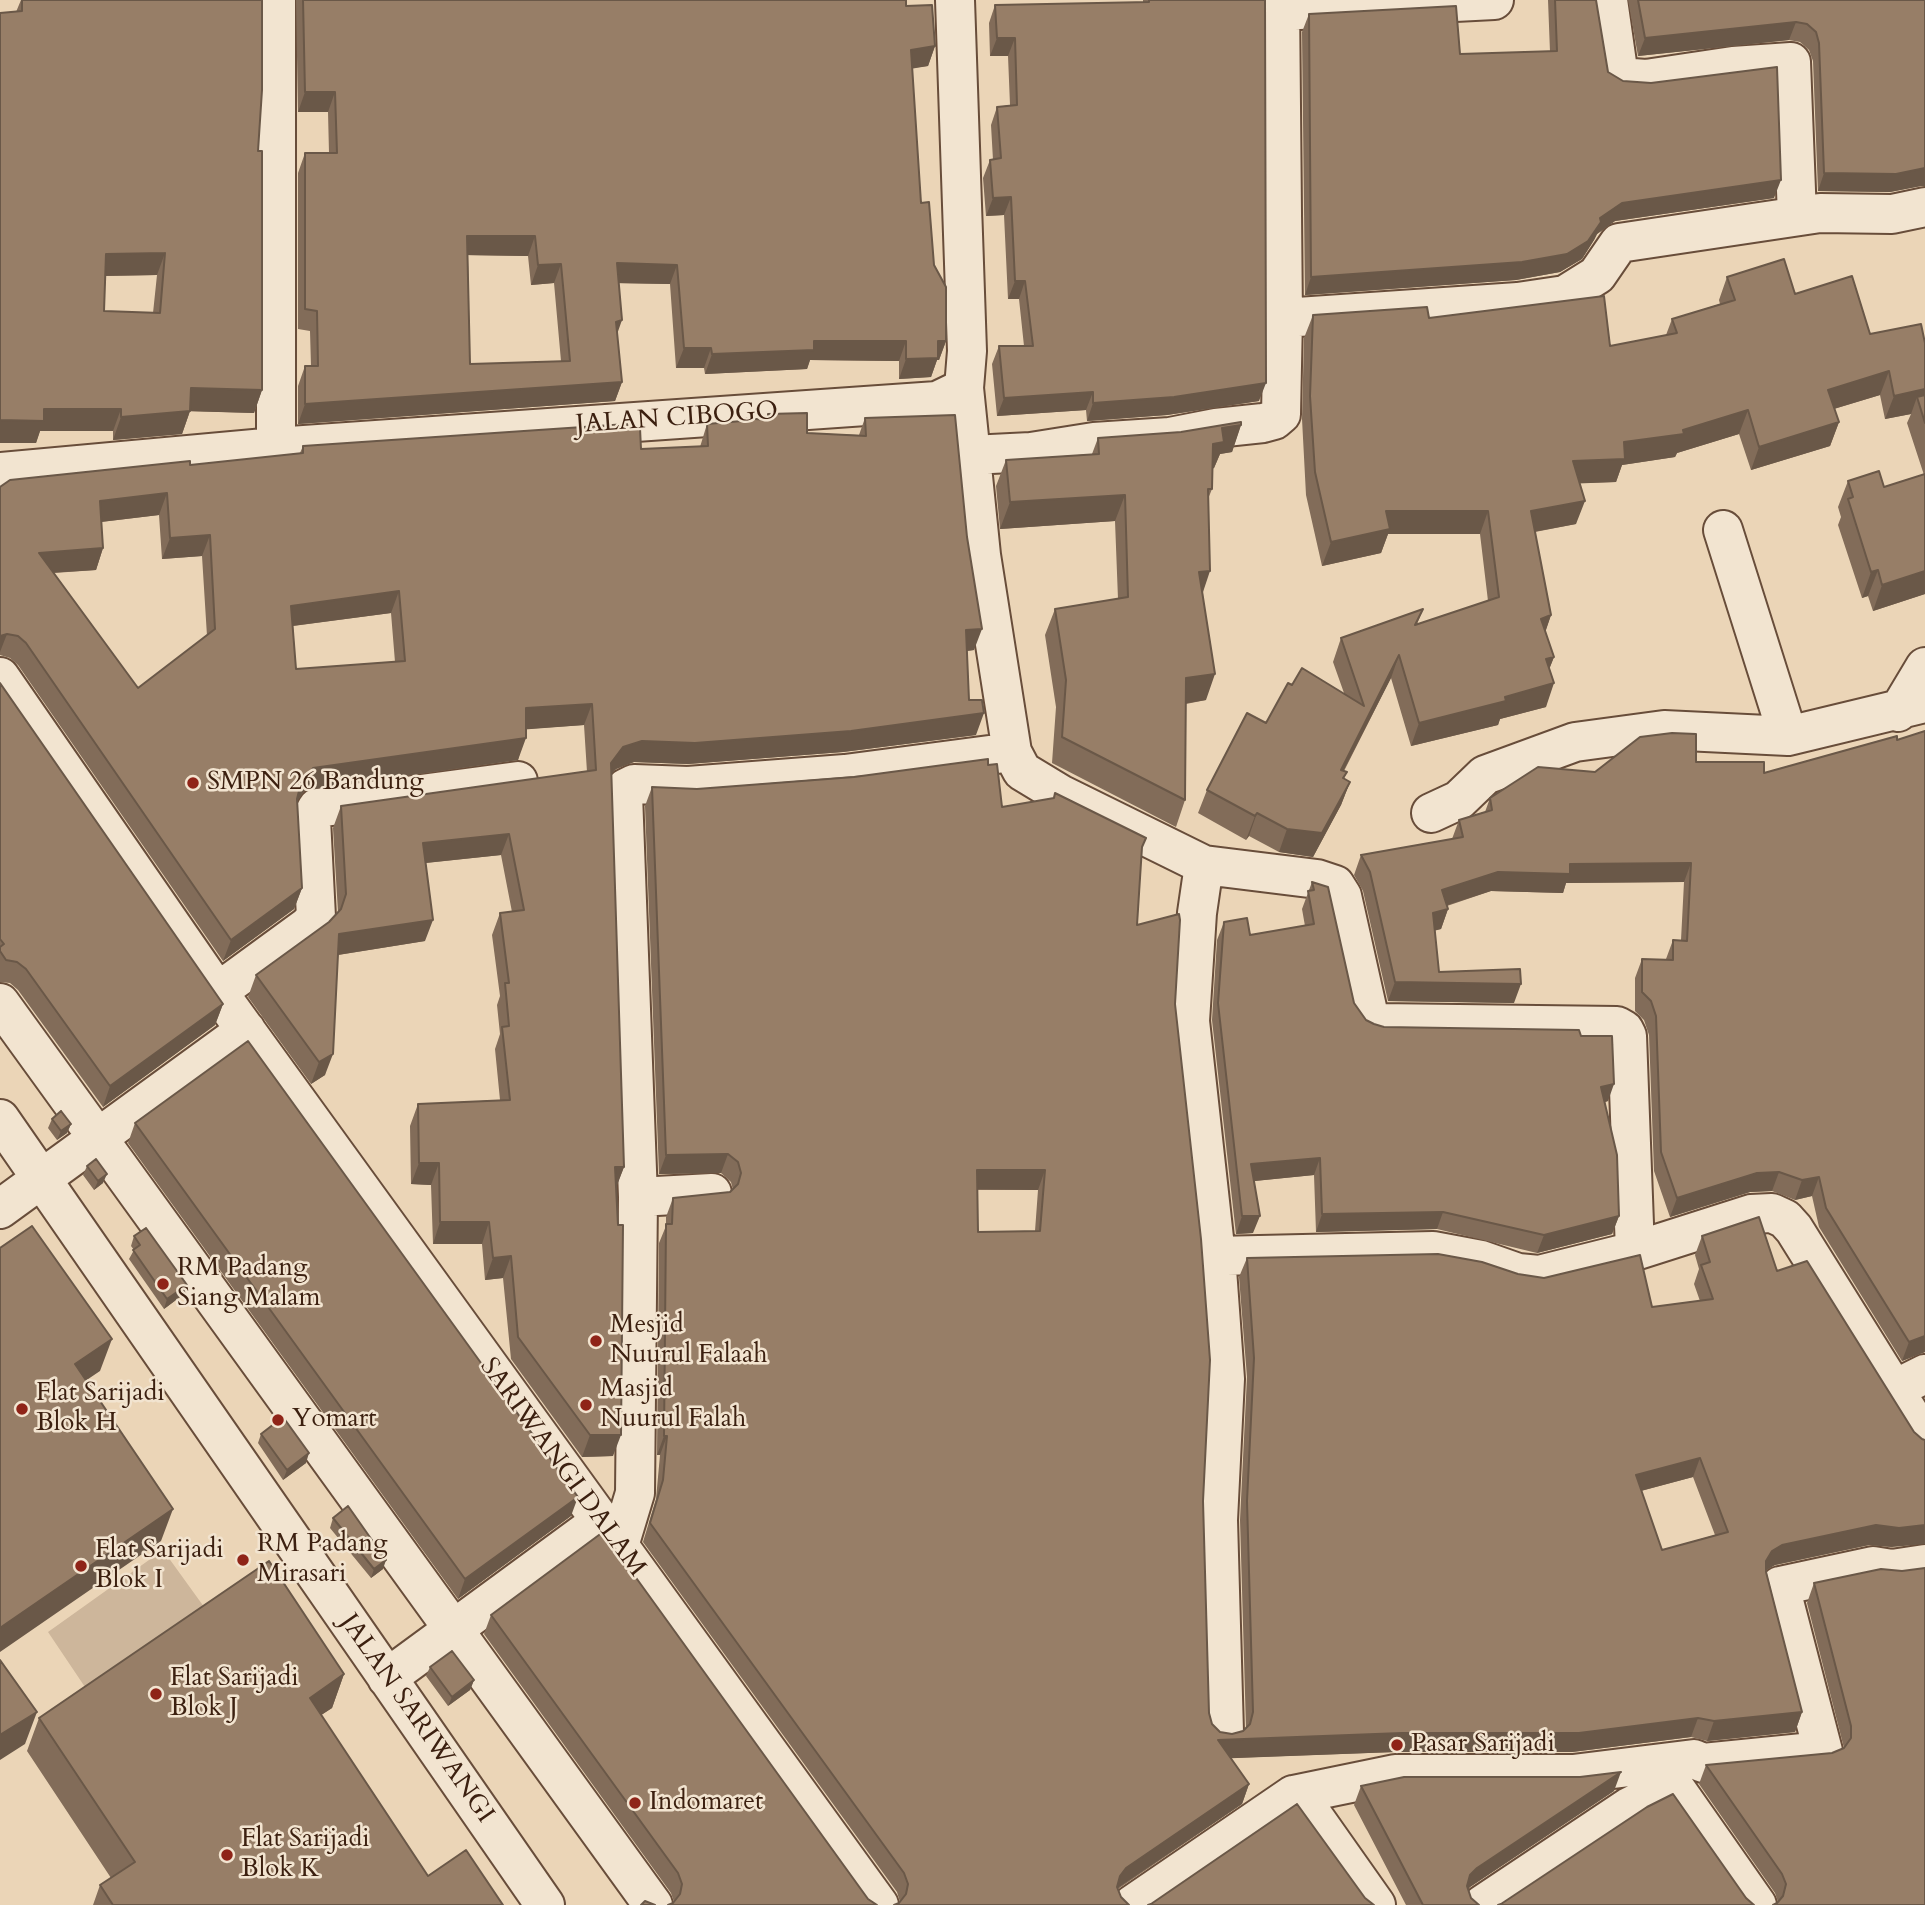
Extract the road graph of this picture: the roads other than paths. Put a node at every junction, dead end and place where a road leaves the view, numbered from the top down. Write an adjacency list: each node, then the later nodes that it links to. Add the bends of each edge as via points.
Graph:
1 (276, 0): 10 (street)
2 (955, 0): 9 (street, via 967,351)
3 (1494, 0): 5 (street)
4 (1608, 0): 7 (street, via 1619,77 1646,79 1791,62)
5 (1280, 5): 8 (street)
6 (1925, 207): 7 (street, via 1892,214)
7 (1797, 216): 8 (street, via 1619,243 1597,275 1565,295)
8 (1283, 318): 11 (street, via 1281,414 1274,420 1170,438)
9 (964, 388): 10 (street, JALAN CIBOGO, via 937,401); 11 (street)
10 (276, 447): 12 (street, JALAN CIBOGO)
11 (971, 454): 18 (street, via 981,555)
12 (0, 472)
13 (1723, 530): 17 (street)
14 (1925, 667): 16 (street)
15 (0, 677): 22 (street, SARIWANGI DALAM)
16 (1911, 708): 17 (street)
17 (1788, 736): 20 (street, via 1664,730 1575,742 1485,775 1459,800)
18 (1012, 752): 21 (street, via 1022,771 1060,794); 29 (street, via 845,774 626,788)
19 (517, 781): 22 (street, via 317,808 311,819 316,917)
20 (1431, 813)
21 (1204, 865): 31 (street, via 1335,885 1342,896 1368,1012 1378,1023 1617,1026 1624,1030); 32 (street, via 1191,1021)
22 (219, 991): 24 (street, SARIWANGI DALAM)
23 (0, 1003): 26 (street)
24 (246, 1030): 26 (street); 35 (street, SARIWANGI DALAM)
25 (0, 1119): 27 (street, JALAN SARIWANGI)
26 (97, 1140): 27 (street); 37 (street)
27 (42, 1179): 30 (street); 38 (street, JALAN SARIWANGI)
28 (712, 1193): 29 (street)
29 (638, 1197): 35 (street, via 635,1493)
30 (0, 1209)
31 (1635, 1251): 32 (street, via 1539,1275 1433,1251); 33 (street, via 1751,1214 1772,1213 1785,1219)
32 (1216, 1256): 39 (street, via 1225,1379 1219,1520)
33 (1910, 1381): 34 (street)
34 (1925, 1439)
35 (610, 1533): 37 (street); 43 (street, SARIWANGI DALAM)
36 (1925, 1563): 40 (street, via 1892,1569 1873,1566 1780,1586 1824,1751 1703,1763 1694,1759 1573,1774 1395,1774)
37 (453, 1629): 38 (street); 42 (street)
38 (387, 1678): 41 (street, JALAN SARIWANGI)
39 (1224, 1732)
40 (1293, 1795): 44 (street); 45 (street, via 1314,1817)
41 (545, 1905)
42 (653, 1905)
43 (879, 1905)
44 (1132, 1905)
45 (1376, 1905)
46 (1482, 1905): 47 (street, via 1629,1807 1673,1785)
47 (1757, 1905)

